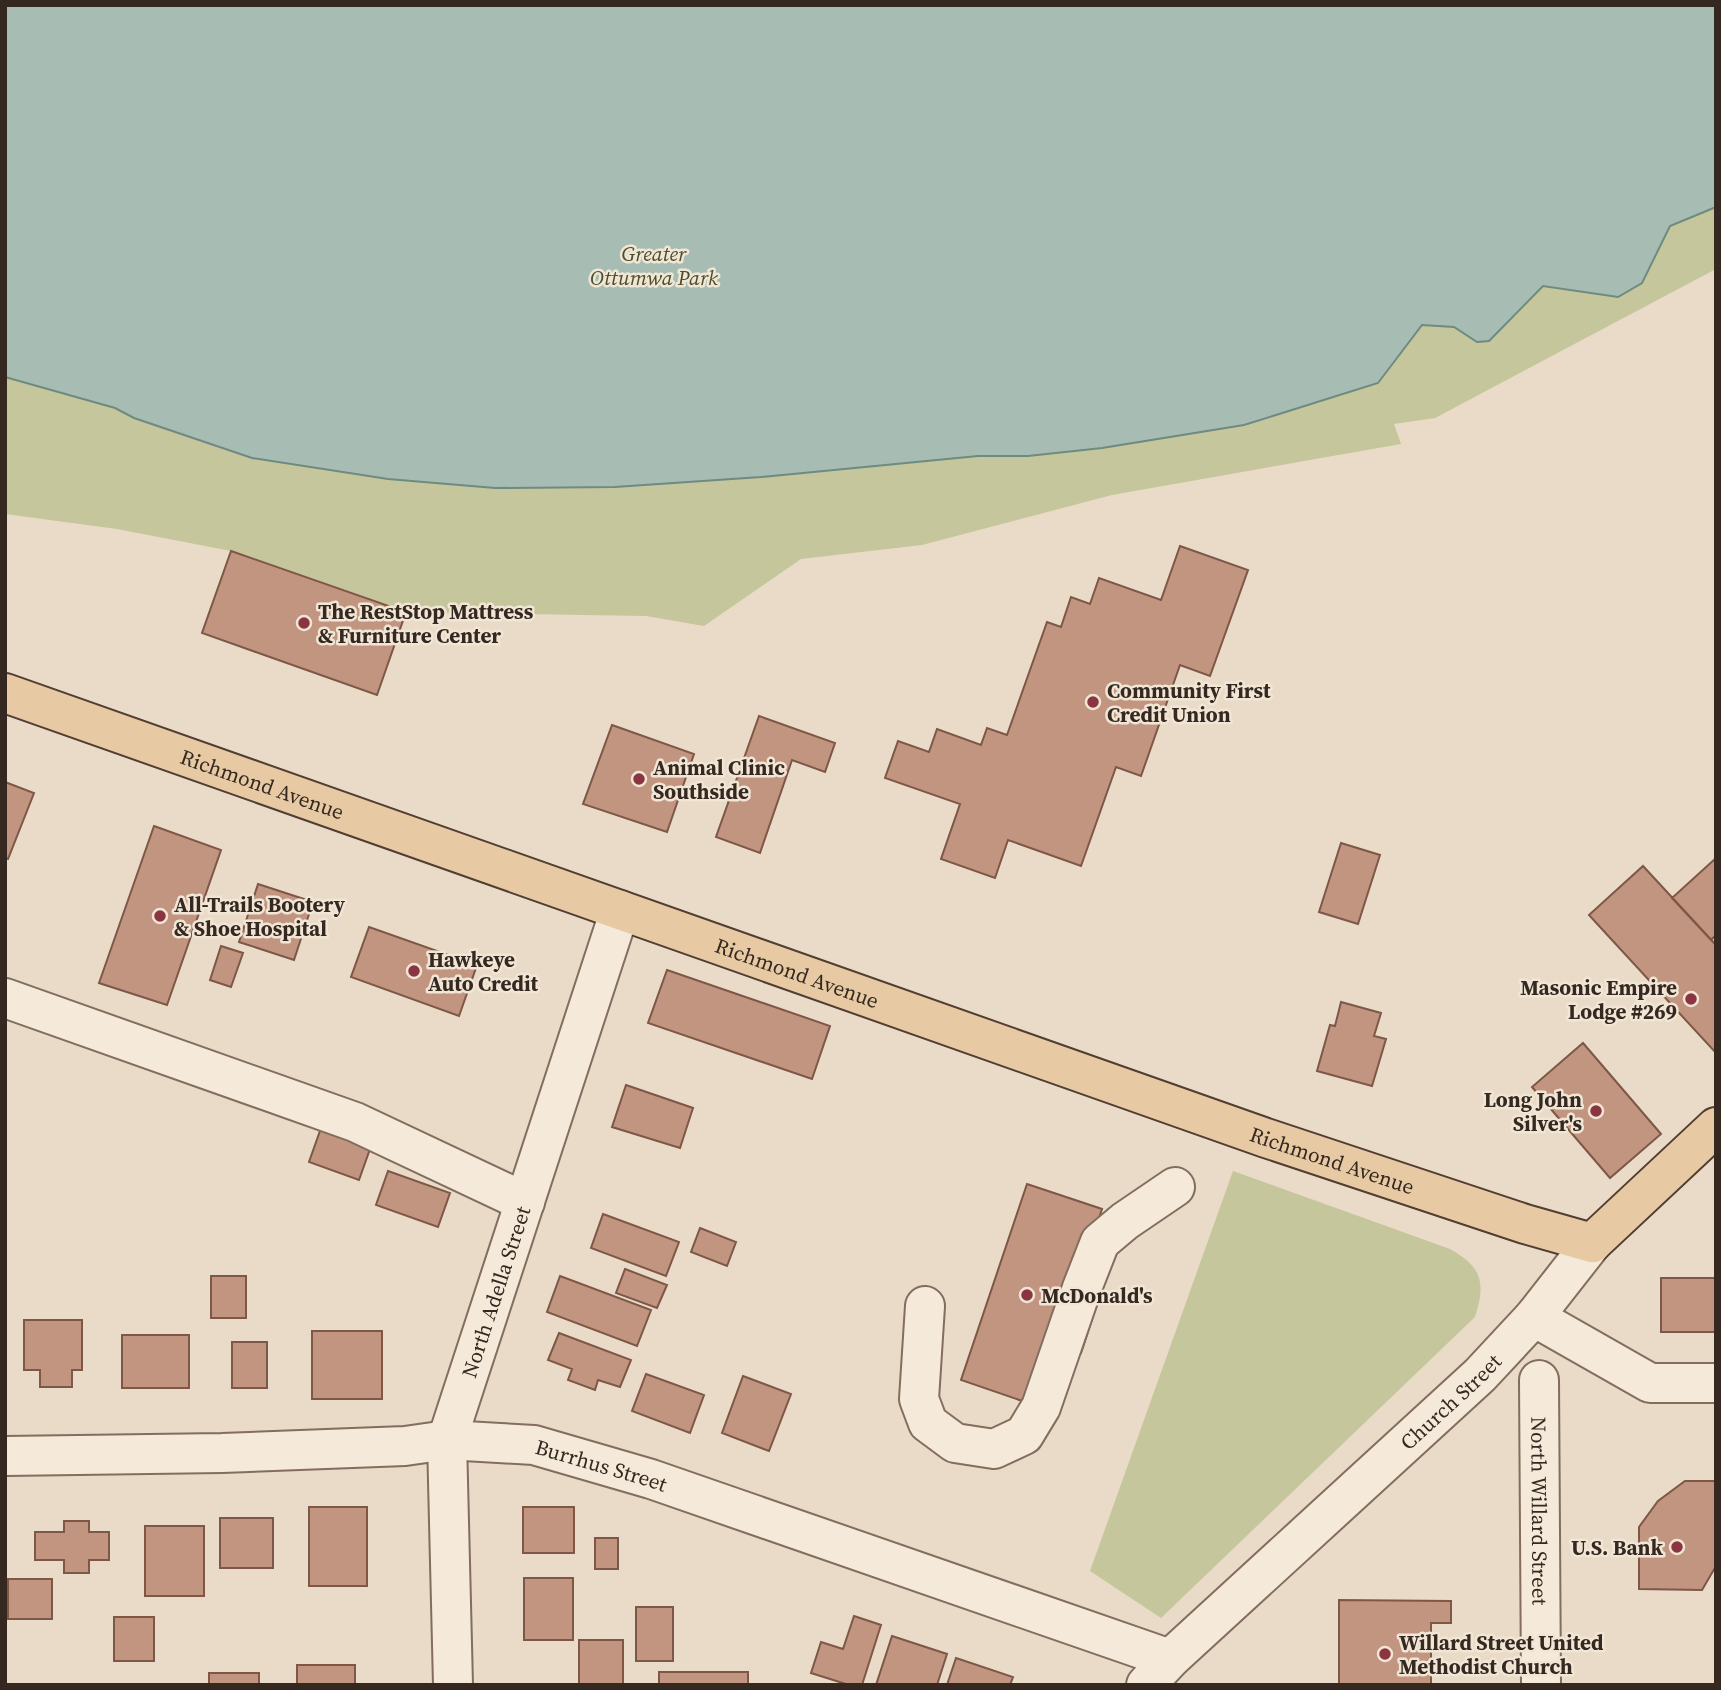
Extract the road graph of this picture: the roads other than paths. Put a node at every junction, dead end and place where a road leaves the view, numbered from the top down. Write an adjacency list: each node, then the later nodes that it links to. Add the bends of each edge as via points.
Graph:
1 (5, 693): 2 (main road, Richmond Avenue)
2 (620, 910): 6 (street, North Adella Street); 7 (main road, Richmond Avenue, via 1266,1138)
3 (5, 998): 6 (street, via 355,1122)
4 (1716, 1127): 7 (main road, Church Street)
5 (1175, 1187): 8 (street, via 1100,1242 1041,1407 1024,1435 994,1449 955,1443 928,1423 919,1399)
6 (524, 1202): 12 (street, North Adella Street)
7 (1592, 1243): 9 (street, Church Street)
8 (925, 1306)
9 (1534, 1317): 11 (street, via 1650,1383); 14 (street, Church Street, via 1480,1376)
10 (1539, 1380): 16 (street, North Willard Street)
11 (1716, 1383)
12 (447, 1440): 13 (street, Burrhus Street, via 405,1446); 14 (street, Burrhus Street, via 534,1444 622,1469); 15 (street, North Adella Street)
13 (5, 1456)
14 (1158, 1672)
15 (453, 1685)
16 (1541, 1685)

